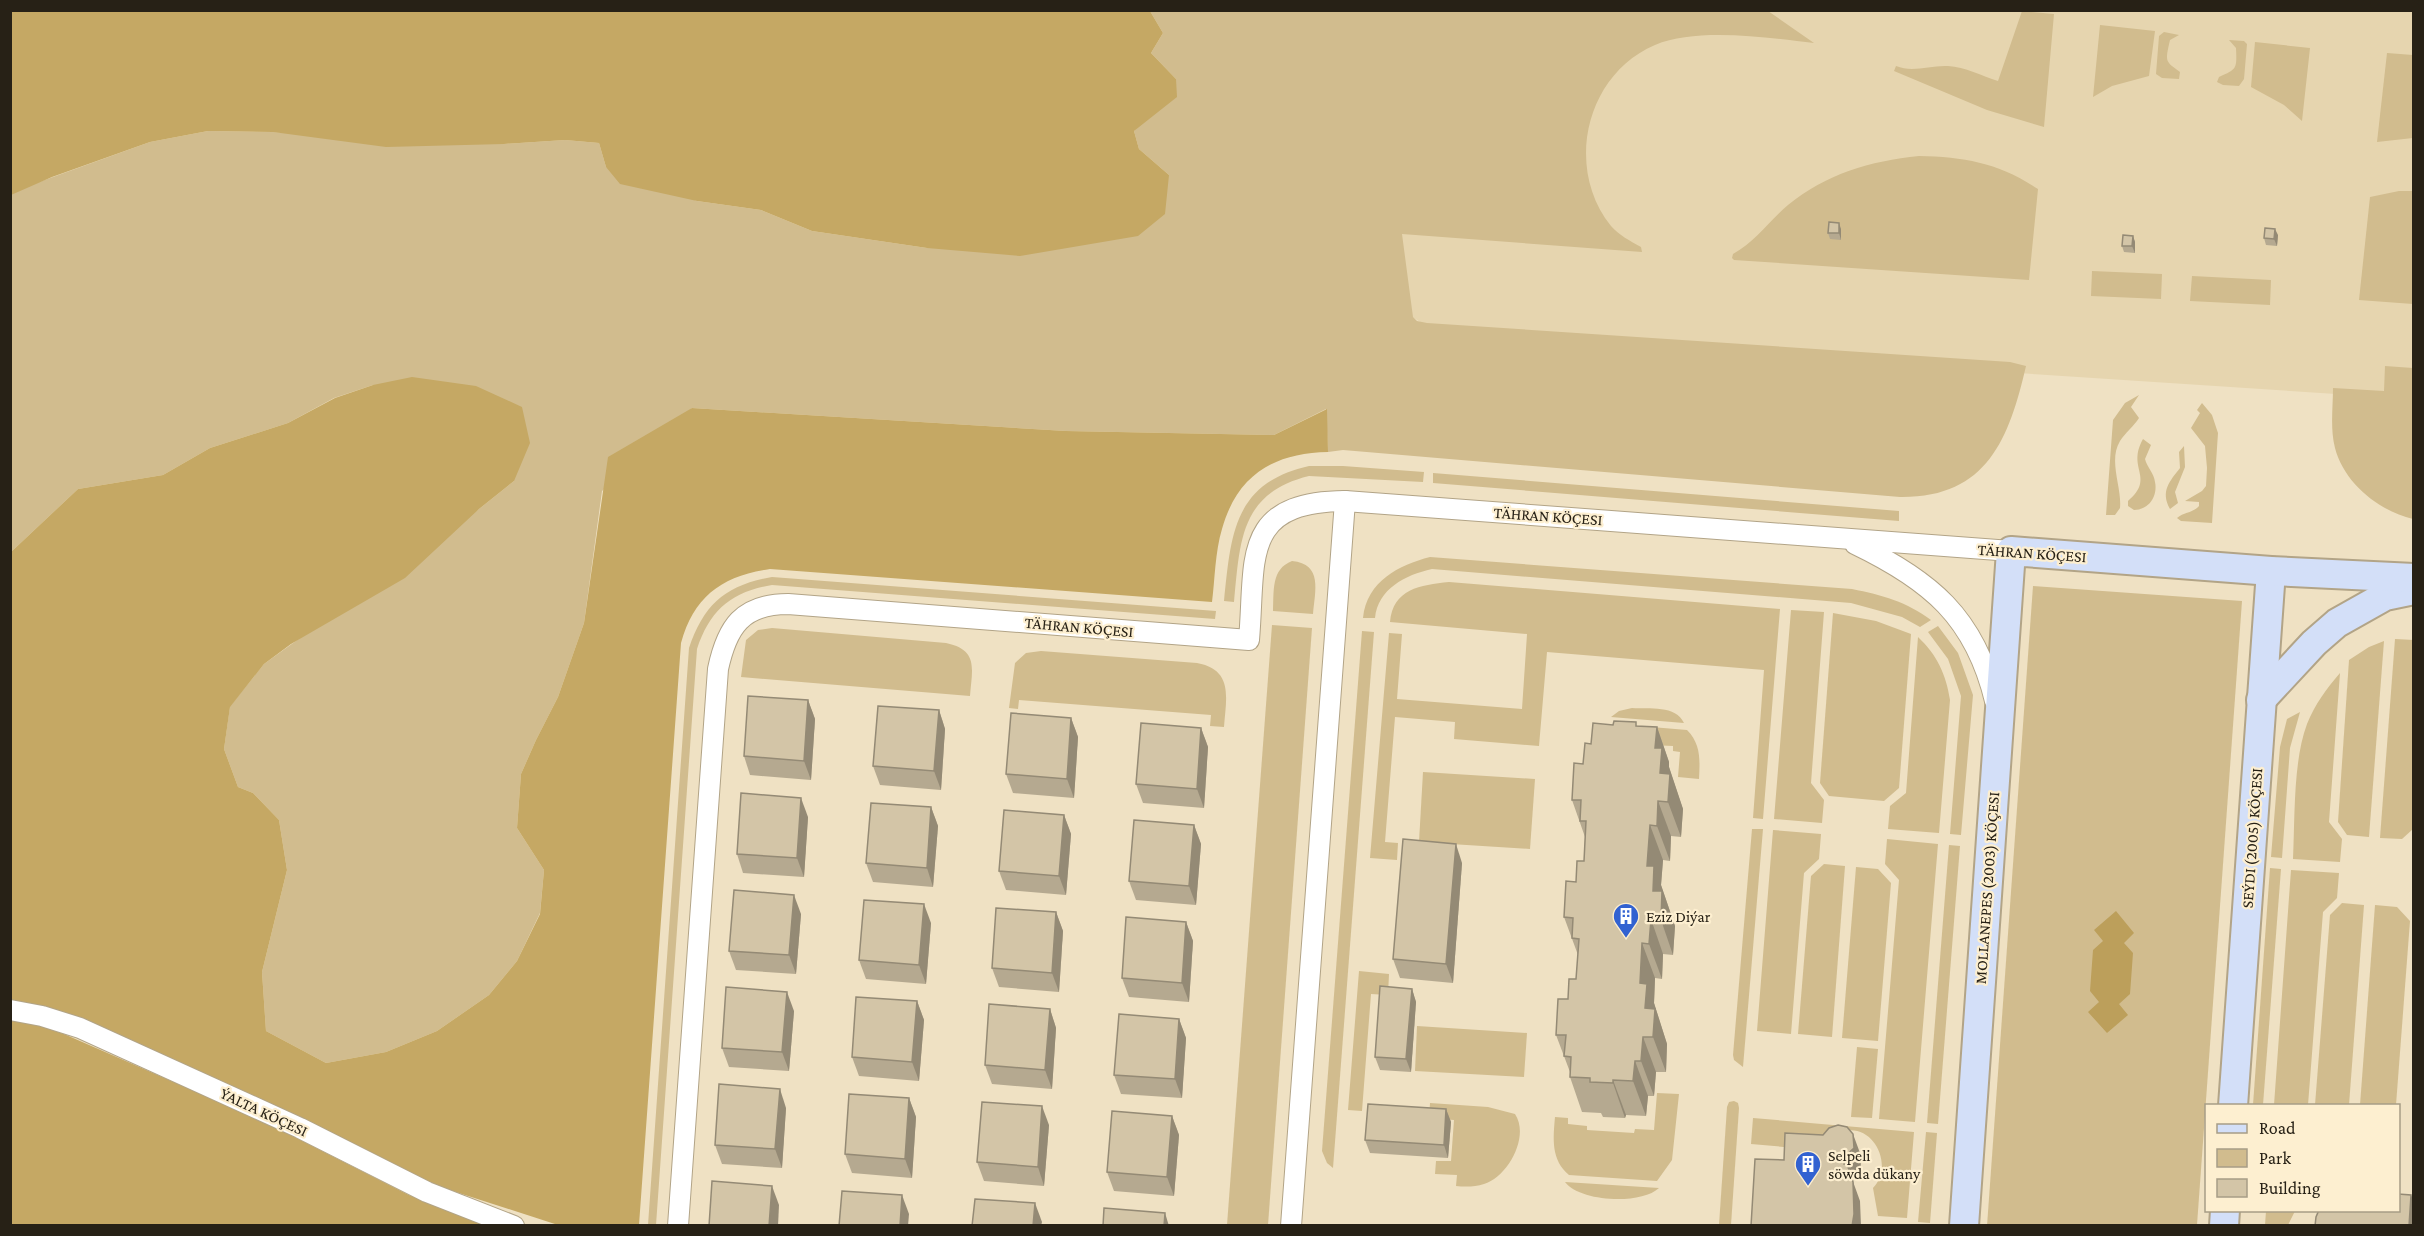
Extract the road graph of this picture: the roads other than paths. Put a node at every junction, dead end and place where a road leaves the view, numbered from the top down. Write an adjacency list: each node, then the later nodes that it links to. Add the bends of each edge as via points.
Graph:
1 (1345, 501): 2 (street, TÄHRAN KÖÇESI); 12 (street, TÄHRAN KÖÇESI, via 1306,503 1280,513 1269,523 1255,555 1249,640 788,604 751,610 738,620 723,648 718,669); 13 (street)
2 (1845, 538): 3 (street, TÄHRAN KÖÇESI); 8 (street, via 1884,558 1943,600 1973,640 1989,678)
3 (2011, 551): 4 (street, TÄHRAN KÖÇESI); 8 (street, MOLLANEPES (2003) KÖÇESI)
4 (2271, 571): 5 (street, TÄHRAN KÖÇESI); 7 (street, SEÝDI (2005) KÖÇESI)
5 (2414, 578)
6 (2414, 590): 7 (street, via 2385,596 2337,623)
7 (2261, 700): 10 (street, SEÝDI (2005) KÖÇESI)
8 (1999, 718): 14 (street, MOLLANEPES (2003) KÖÇESI)
9 (10, 1011): 11 (street, ÝALTA KÖÇESI, via 80,1028 300,1128 427,1192)
10 (2233, 1104)
11 (514, 1226)
12 (678, 1226)
13 (1291, 1226)
14 (1964, 1226)

